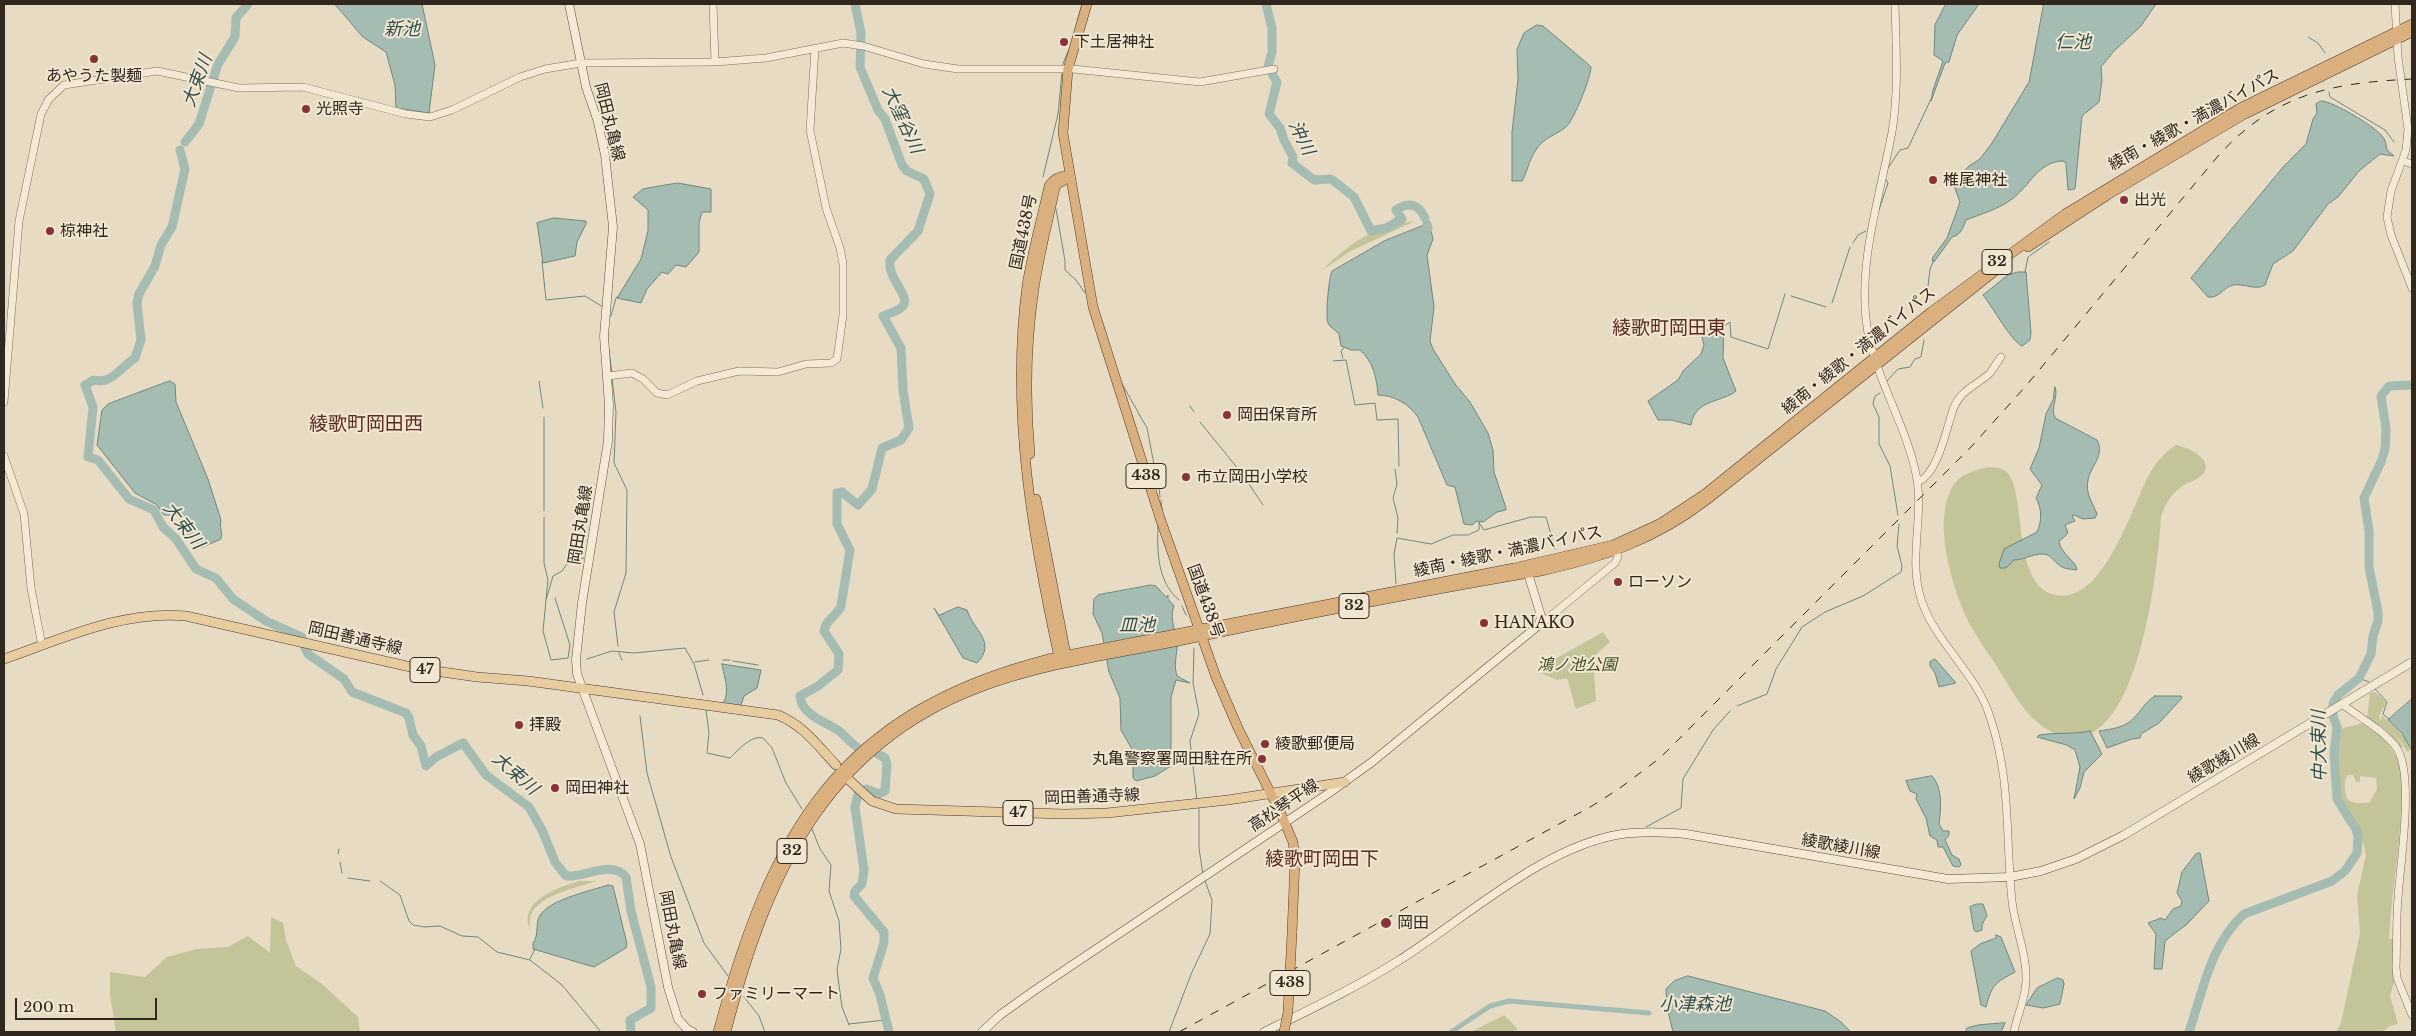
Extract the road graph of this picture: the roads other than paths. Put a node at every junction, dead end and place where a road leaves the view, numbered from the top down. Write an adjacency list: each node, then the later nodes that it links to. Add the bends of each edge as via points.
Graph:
1 (569, 4): 11 (main road, 岡田丸亀線)
2 (712, 4): 10 (street)
3 (1087, 4): 12 (highway, 国道438号 / 438)
4 (1895, 4): 19 (street, via 1895,109 1871,227 1866,296 1869,335)
5 (2395, 4): 8 (street)
6 (2412, 24): 8 (highway, 綾南・綾歌・満濃バイパス / 32)
7 (2412, 32): 8 (highway, 綾南・綾歌・満濃バイパス / 32)
8 (2397, 36): 14 (street, via 2408,120); 19 (highway, 綾南・綾歌・満濃バイパス / 32, via 2240,108 2112,183 2015,248)
9 (815, 48): 10 (street, via 766,58); 12 (street, via 837,43 861,45 941,67 1006,71); 20 (street, via 810,130 826,208 843,264 843,314 837,359 832,363 806,364 778,372 739,371 700,380 666,394 657,393 634,374)
10 (715, 62): 11 (street)
11 (581, 63): 20 (main road, 岡田丸亀線, via 598,122 613,220 604,336); 21 (street, via 552,67 520,77 452,110 430,117 416,117 303,87 239,88 156,71 64,85 44,106 19,221)
12 (1064, 69): 13 (street, via 1200,82); 16 (highway, 国道438号 / 438, via 1063,133)
13 (1271, 70)
14 (2403, 160): 15 (street); 17 (street, via 2391,191 2387,217 2391,236)
15 (2412, 164)
16 (1069, 176): 27 (highway, 国道438号 / 438, via 1098,326); 30 (highway, 国道438号, via 1058,177 1049,186 1028,286 1022,362 1026,476)
17 (2412, 288)
18 (2001, 357): 23 (street, via 1990,373 1963,392 1955,405 1936,459 1926,479)
19 (1876, 361): 23 (street); 24 (highway, 綾南・綾歌・満濃バイパス / 32, via 1701,505 1664,529); 25 (highway, 綾南・綾歌・満濃バイパス / 32, via 1705,494 1661,523 1613,546)
20 (611, 375): 32 (main road, 岡田丸亀線, via 608,441 576,659)
21 (4, 402)
22 (4, 456): 28 (street, via 24,514 31,588)
23 (1918, 482): 39 (street, via 1920,506 1915,571 1918,591 1927,615 1976,687 1988,711 2005,779)
24 (1616, 551): 25 (highway, 綾南・綾歌・満濃バイパス / 32, via 1570,564); 26 (street, via 1615,563)
25 (1527, 569): 26 (main road); 27 (highway, 綾南・綾歌・満濃バイパス / 32)
26 (1541, 624): 36 (main road, 高松琴平線)
27 (1201, 632): 30 (highway, 綾南・綾歌・満濃バイパス / 32); 37 (highway, 国道438号 / 438, via 1230,712)
28 (42, 646): 29 (main road, 岡田善通寺線 / 47); 32 (main road, 岡田善通寺線 / 47, via 118,622 175,615 207,619 415,668)
29 (4, 659)
30 (1063, 660): 42 (highway, 綾南・綾歌・満濃バイパス / 32, via 979,680 922,707 873,741 839,774 800,823 764,890); 43 (highway, 綾南・綾歌・満濃バイパス / 32, via 940,704 877,746 843,778 806,827 782,869 760,922)
31 (2412, 662): 33 (main road, 綾歌綾川線)
32 (580, 688): 34 (main road, 岡田善通寺線 / 47, via 778,715 803,730); 41 (main road, 岡田丸亀線, via 640,844 668,987 678,1019)
33 (2336, 707): 39 (main road, 綾歌綾川線, via 2101,848 2060,865); 40 (street, via 2391,742 2403,763 2404,838 2396,967 2397,978)
34 (836, 765)
35 (849, 780): 37 (main road, 岡田善通寺線 / 47, via 872,801 896,809 1107,813)
36 (1345, 782): 37 (main road, 岡田善通寺線 / 47); 38 (main road, 高松琴平線)
37 (1270, 794): 38 (highway, 国道438号 / 438)
38 (1286, 822): 44 (main road, 高松琴平線, via 1035,990); 46 (highway, 国道438号 / 438, bridge, via 1295,852 1288,1012)
39 (2010, 877): 45 (main road, 綾歌綾川線, via 1948,879 1700,835 1669,832 1619,834 1582,845 1546,862 1398,961); 47 (street, via 2026,978)
40 (2412, 1015)
41 (693, 1032)
42 (718, 1032)
43 (726, 1032)
44 (982, 1032)
45 (1264, 1032)
46 (1284, 1032)
47 (2014, 1032)

